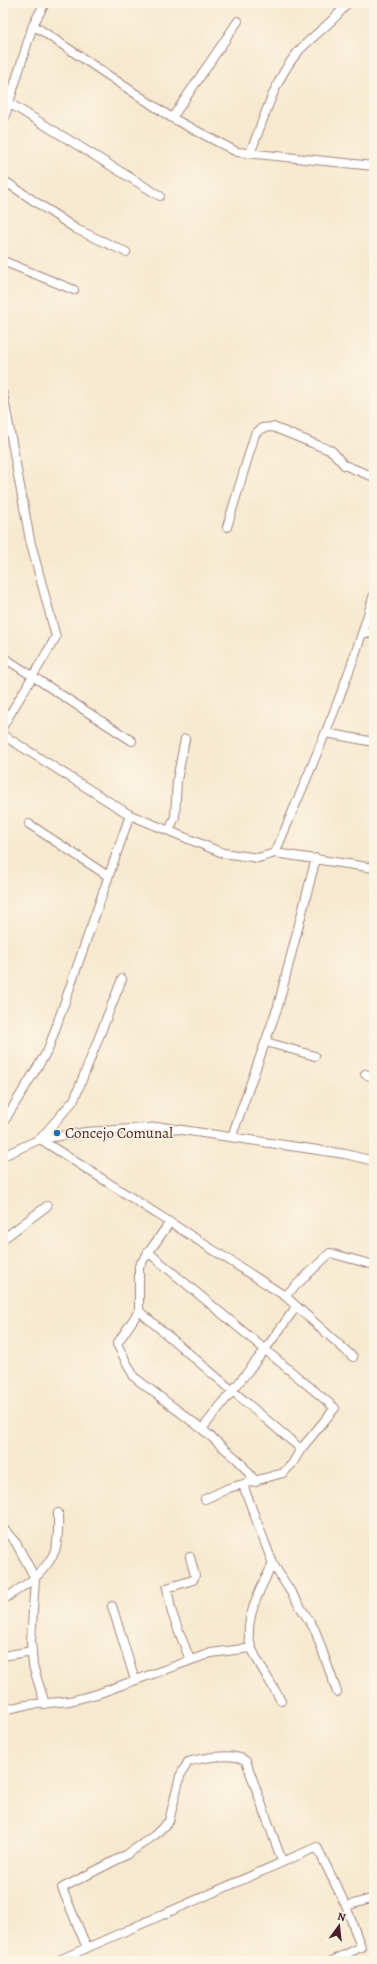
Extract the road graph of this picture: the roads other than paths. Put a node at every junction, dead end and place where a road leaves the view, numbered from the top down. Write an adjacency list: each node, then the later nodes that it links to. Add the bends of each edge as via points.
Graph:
1 (45, 3): 4 (street)
2 (347, 3): 8 (street, via 342,12 297,53 273,92)
3 (238, 20): 6 (street)
4 (33, 25): 5 (street); 6 (street)
5 (10, 103): 7 (street); 11 (street)
6 (172, 118): 8 (street, via 237,152)
7 (3, 122)
8 (250, 153): 9 (street)
9 (374, 166)
10 (3, 180): 12 (street, via 76,229)
11 (160, 196)
12 (126, 252)
13 (3, 260): 14 (street)
14 (74, 290)
15 (3, 394): 16 (street)
16 (6, 430): 23 (street, via 30,540 56,637)
17 (374, 477): 18 (street, via 344,465 332,451 273,427 265,427 255,434)
18 (227, 527)
19 (374, 594): 20 (street)
20 (363, 632): 21 (street); 25 (street)
21 (374, 634)
22 (3, 657): 23 (street)
23 (34, 676): 24 (street); 28 (street)
24 (3, 726)
25 (326, 733): 29 (street); 33 (street)
26 (3, 735): 30 (street)
27 (185, 739): 32 (street, via 177,780 175,817)
28 (132, 741)
29 (374, 742)
30 (130, 815): 32 (street); 36 (street)
31 (29, 824): 36 (street)
32 (169, 831): 33 (street, via 223,853 258,858)
33 (275, 853): 34 (street)
34 (316, 858): 35 (street); 38 (street, via 278,1006)
35 (374, 868)
36 (108, 876): 42 (street, via 48,1050)
37 (122, 979): 44 (street, via 74,1100)
38 (266, 1042): 39 (street); 43 (street)
39 (315, 1056)
40 (365, 1074): 41 (street)
41 (374, 1078)
42 (3, 1123)
43 (232, 1136): 44 (street, via 162,1127 86,1132); 46 (street)
44 (40, 1139): 45 (street); 48 (street)
45 (3, 1156)
46 (374, 1161)
47 (47, 1206): 49 (street)
48 (170, 1222): 50 (street); 52 (street)
49 (3, 1239)
50 (148, 1252): 54 (street, via 139,1266); 55 (street)
51 (374, 1265): 52 (street, via 330,1253)
52 (285, 1296): 53 (street)
53 (296, 1307): 55 (street); 56 (street)
54 (139, 1311): 57 (street); 58 (street, via 117,1344 134,1377)
55 (264, 1351): 57 (street); 59 (street, via 335,1408)
56 (352, 1357)
57 (233, 1391): 58 (street); 59 (street)
58 (202, 1429): 60 (street, via 239,1461)
59 (301, 1449): 60 (street, via 283,1473)
60 (256, 1482): 61 (street)
61 (243, 1485): 62 (street); 66 (street)
62 (205, 1498)
63 (58, 1513): 67 (street, via 57,1548 48,1565)
64 (3, 1528): 67 (street, via 16,1543)
65 (190, 1557): 73 (street, via 195,1576 193,1580 167,1588 172,1613)
66 (274, 1564): 70 (street, via 260,1589 252,1611); 75 (street, via 315,1630)
67 (34, 1578): 68 (street); 71 (street)
68 (3, 1600)
69 (112, 1606): 74 (street)
70 (251, 1648): 73 (street, via 211,1653); 76 (street)
71 (32, 1651): 72 (street); 77 (street, via 33,1666)
72 (3, 1656)
73 (190, 1660): 74 (street)
74 (135, 1680): 77 (street, via 70,1702)
75 (337, 1692)
76 (281, 1701)
77 (45, 1704): 78 (street)
78 (3, 1710)
79 (289, 1859): 81 (street, via 317,1847); 82 (street); 82 (street, via 282,1861 246,1761 231,1755 188,1762 180,1776 169,1820 155,1835 126,1855 62,1888)
80 (374, 1898): 81 (street)
81 (346, 1906): 84 (street, via 362,1947)
82 (87, 1948): 83 (street)
83 (57, 1961)
84 (332, 1961)

